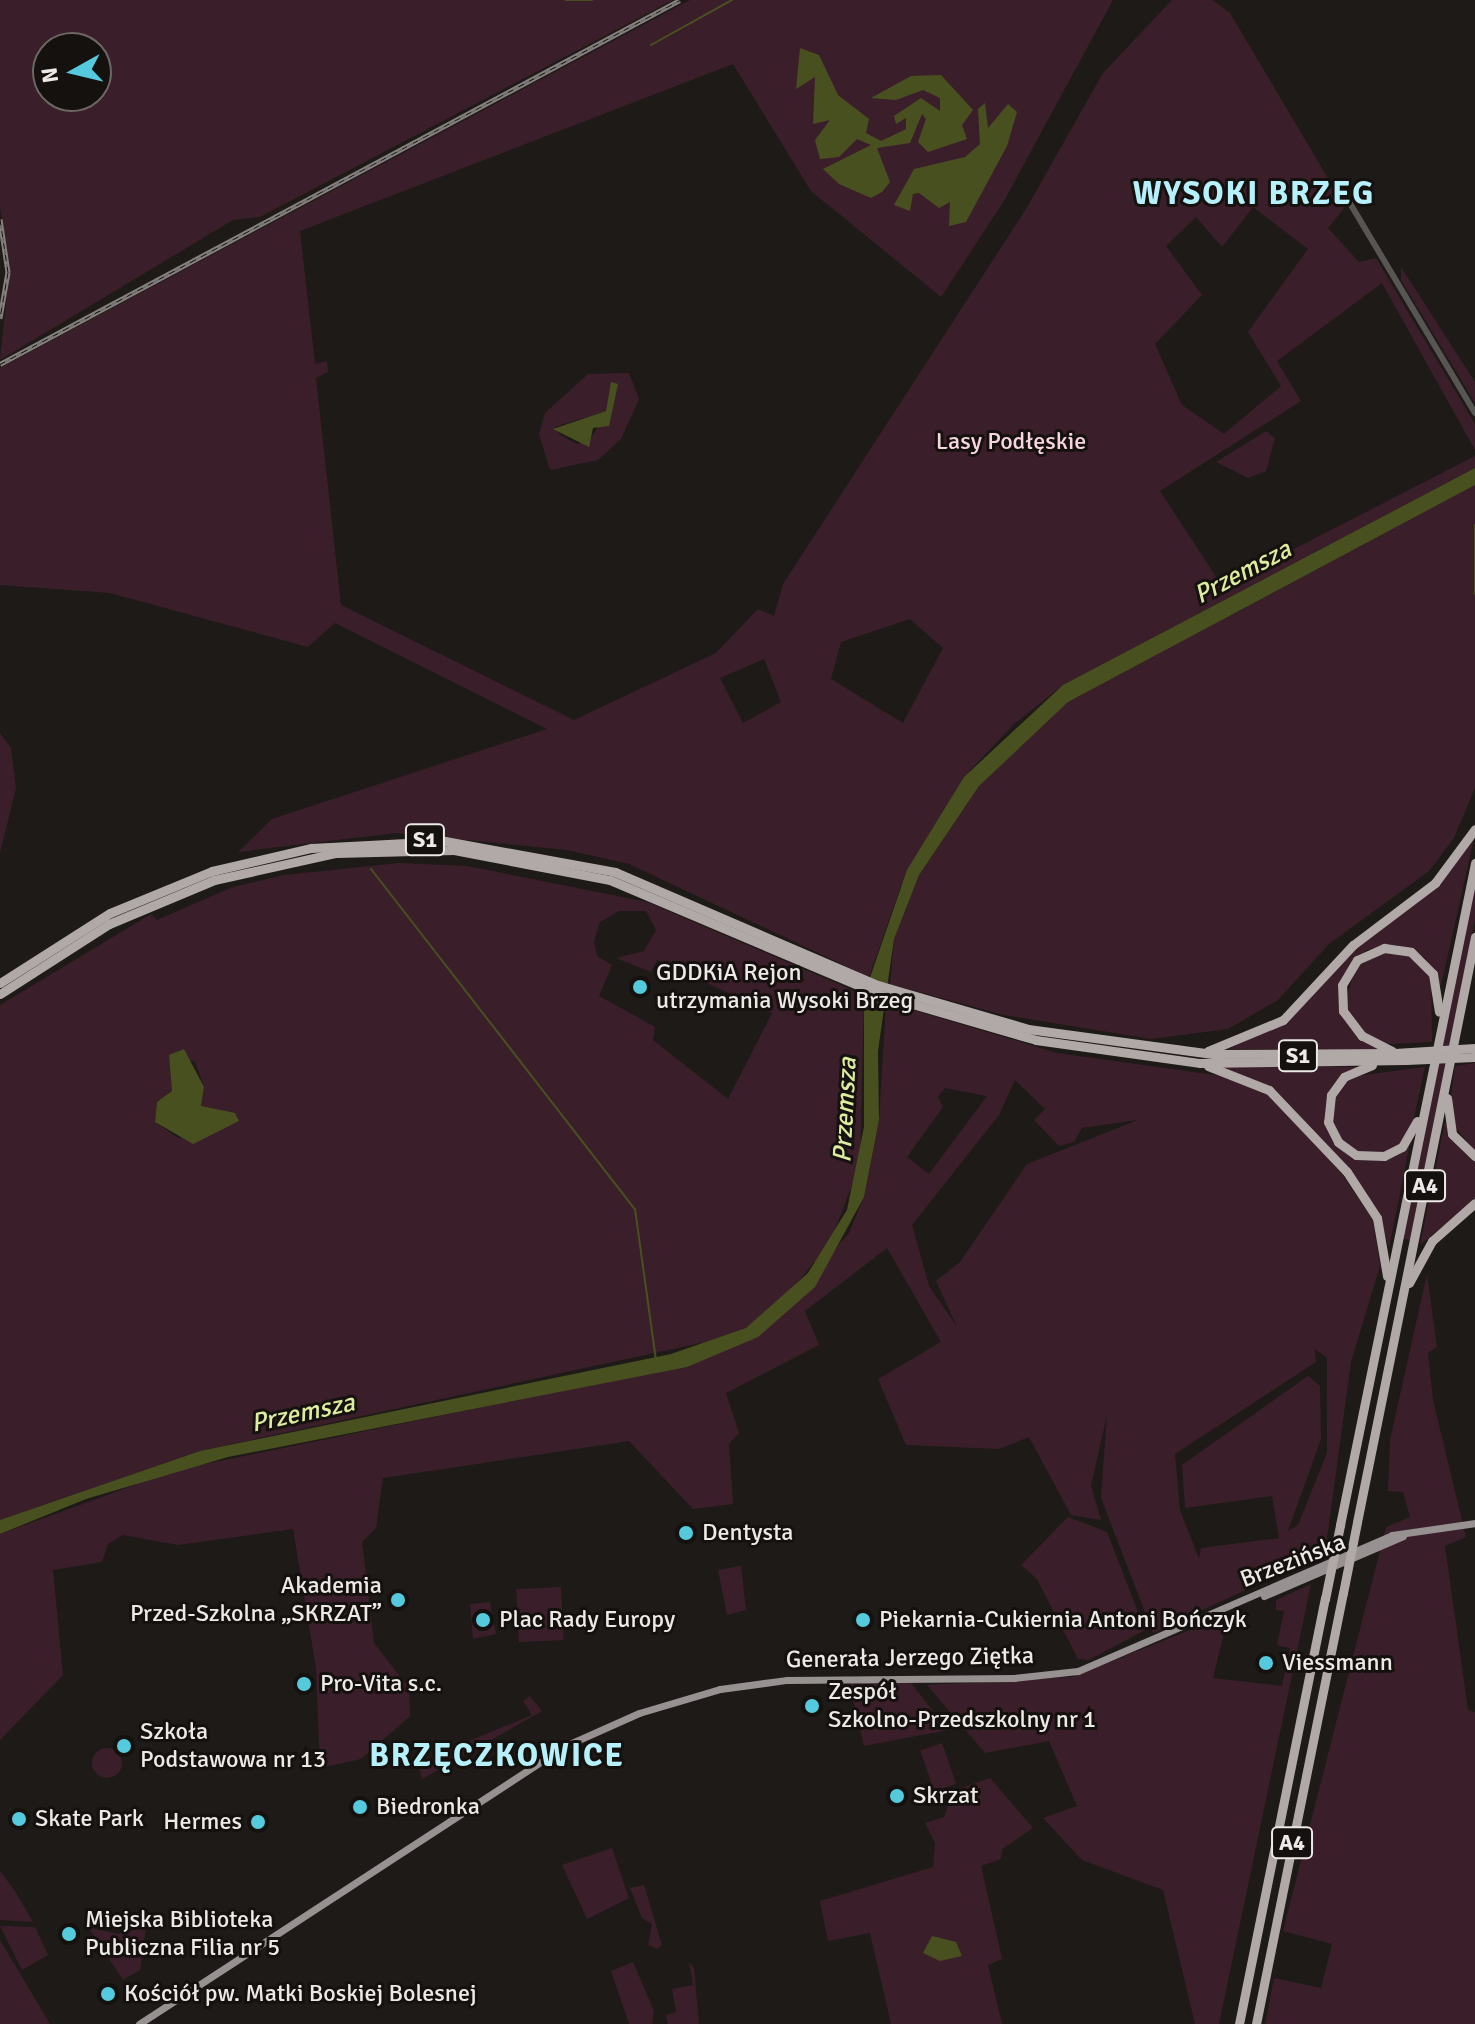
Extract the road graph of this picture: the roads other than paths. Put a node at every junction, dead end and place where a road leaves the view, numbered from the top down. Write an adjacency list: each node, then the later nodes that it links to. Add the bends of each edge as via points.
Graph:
1 (1348, 200): 2 (street)
2 (1475, 413)
3 (1475, 829): 15 (highway, via 1435,883 1353,945 1283,1020)
4 (1475, 863): 11 (highway, A4)
5 (1475, 937): 10 (highway, A4)
6 (817, 964): 8 (highway, S1, via 593,865 499,846 406,840 293,851 190,879 93,923); 9 (highway, S1, via 587,873 485,853 394,849 293,860 183,891 86,937); 15 (highway, S1, via 908,1000 1062,1036)
7 (1475, 972): 10 (highway)
8 (0, 983)
9 (0, 994)
10 (1463, 997): 17 (highway, A4)
11 (1439, 1032): 13 (highway, via 1428,967 1404,950 1371,951 1347,973 1341,1005 1357,1032); 18 (highway, A4)
12 (1475, 1048): 13 (highway, S1, bridge)
13 (1395, 1053): 15 (highway, S1)
14 (1475, 1057): 16 (highway, S1, bridge)
15 (1200, 1058): 16 (highway, S1); 21 (highway, via 1269,1090 1347,1172 1377,1218)
16 (1381, 1062): 18 (highway, via 1349,1074 1333,1090 1327,1118 1338,1142 1361,1157 1389,1155 1405,1143)
17 (1447, 1076): 19 (highway, via 1450,1131); 22 (highway, A4)
18 (1424, 1107): 21 (highway, A4)
19 (1475, 1156)
20 (1475, 1203): 22 (highway, via 1432,1241)
21 (1388, 1287): 26 (highway, A4, bridge)
22 (1403, 1297): 27 (highway, A4, bridge)
23 (1475, 1523): 24 (main road, Brzezińska, via 1418,1532)
24 (1233, 1606): 25 (main road, Generała Jerzego Ziętka, via 1067,1673 787,1680 720,1689 628,1717 540,1762)
25 (139, 2024)
26 (1239, 2024)
27 (1256, 2024)

